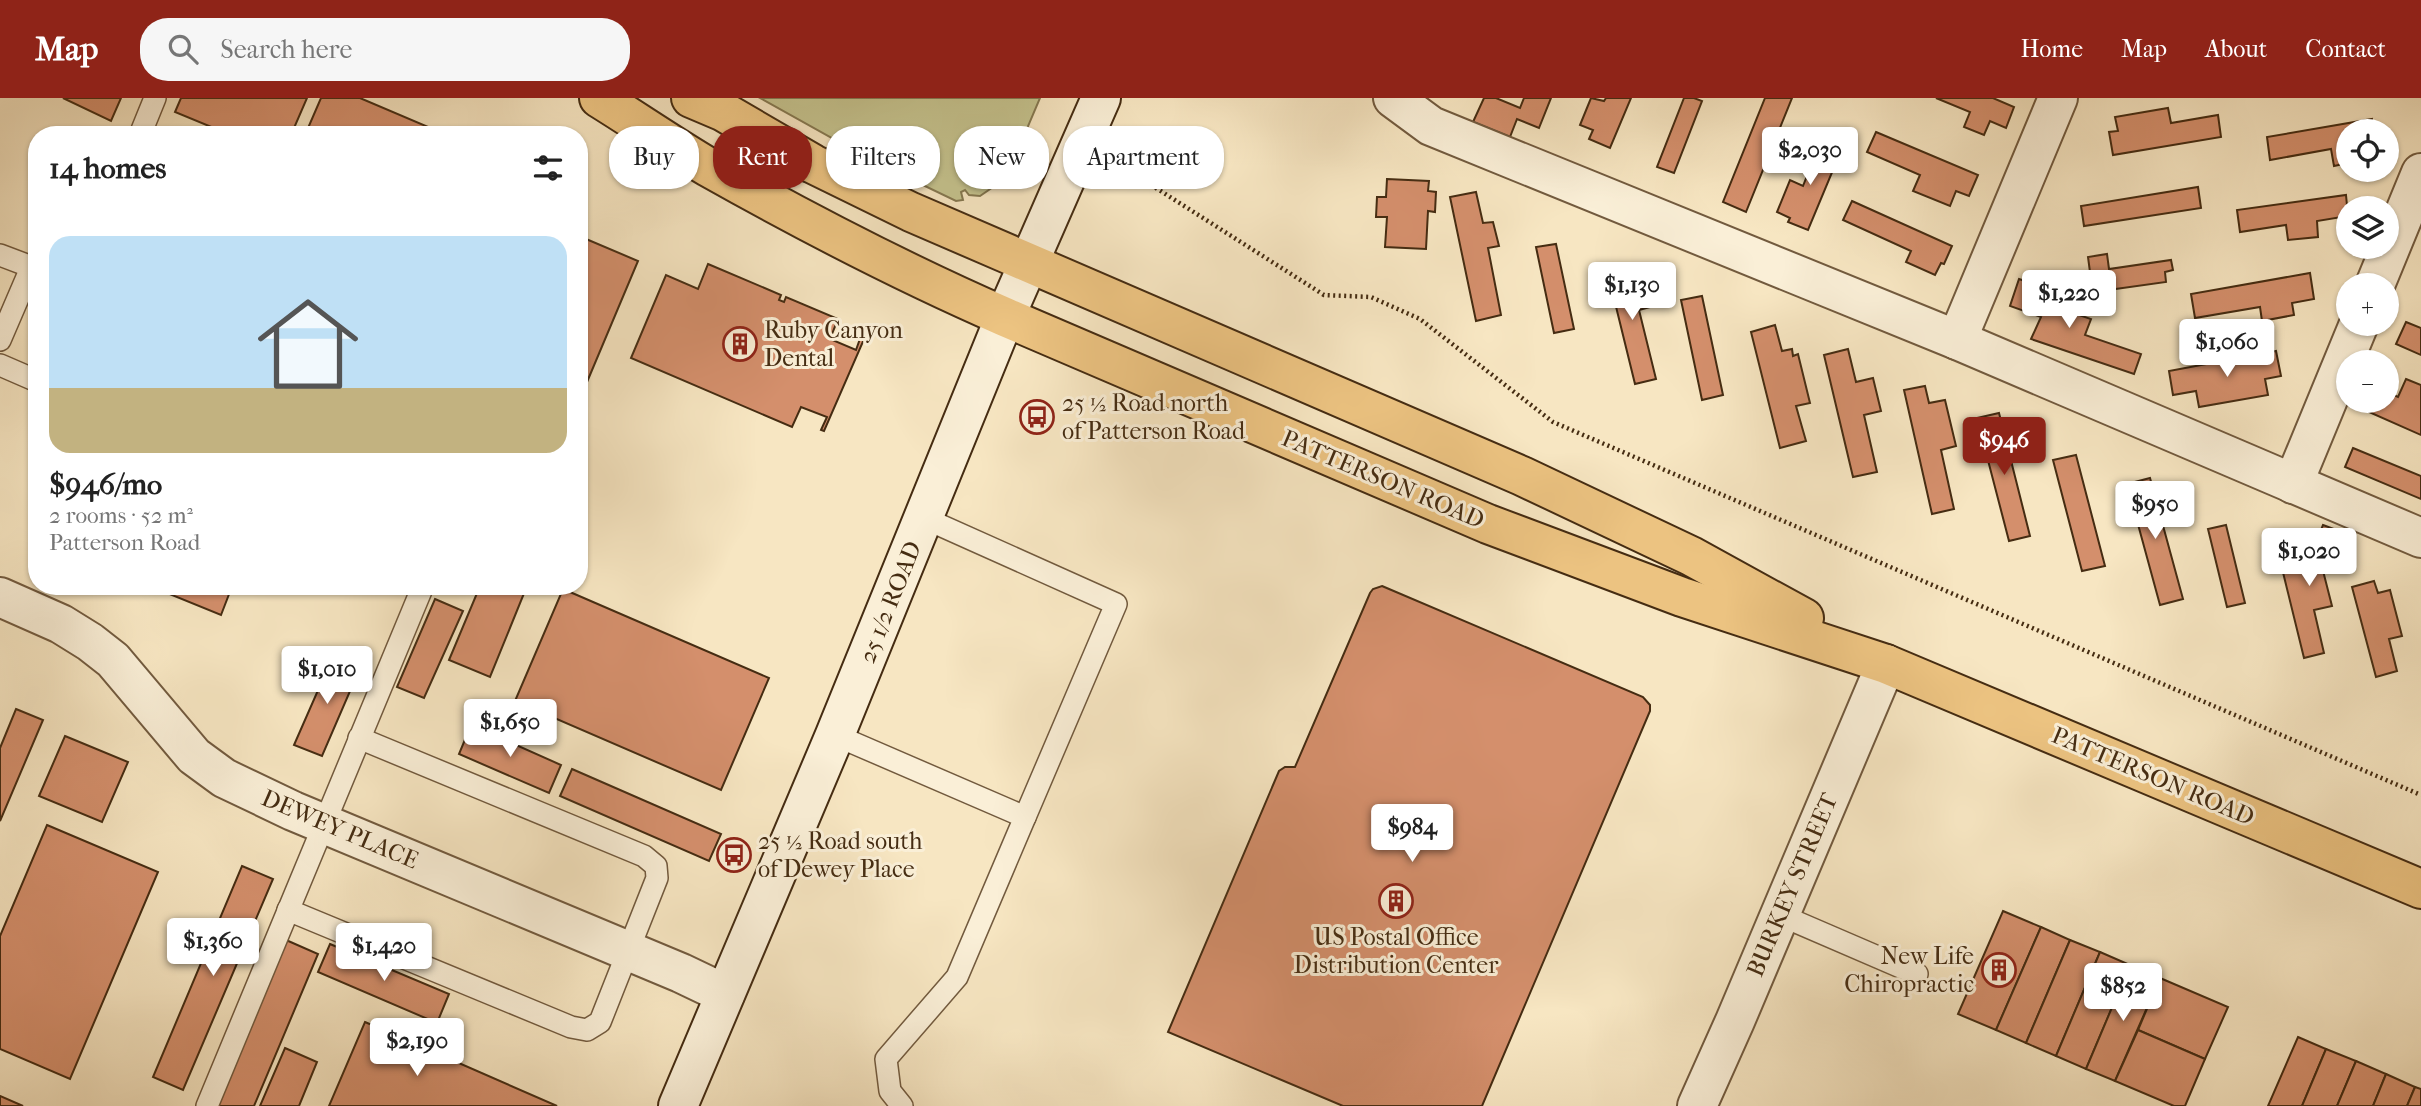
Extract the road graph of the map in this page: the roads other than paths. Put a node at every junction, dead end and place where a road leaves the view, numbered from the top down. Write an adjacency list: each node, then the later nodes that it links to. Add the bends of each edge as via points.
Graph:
1 (155, 98): 7 (lane)
2 (599, 98): 14 (main road, PATTERSON ROAD, via 707,166 805,219)
3 (691, 98): 10 (main road, PATTERSON ROAD, via 813,164)
4 (1101, 98): 10 (street, 25 1/2 ROAD)
5 (1392, 98): 17 (street, via 1431,126)
6 (2058, 98): 17 (street)
7 (144, 126)
8 (2421, 173): 12 (street)
9 (0, 256): 11 (lane)
10 (1028, 264): 14 (street, 25 1/2 ROAD); 25 (main road, PATTERSON ROAD, via 1522,476 1691,556)
11 (28, 266)
12 (2380, 273)
13 (28, 281): 16 (lane)
14 (1005, 317): 21 (street, 25 1/2 ROAD); 25 (main road, PATTERSON ROAD, via 1488,524 1682,597)
15 (2354, 336): 20 (street)
16 (0, 340)
17 (1957, 340): 20 (street)
18 (0, 365): 19 (lane)
19 (28, 377)
20 (2292, 484): 22 (street)
21 (924, 517): 26 (street, 25 1/2 ROAD); 28 (lane, via 1116,604)
22 (2421, 538)
23 (419, 595): 27 (lane)
24 (0, 597): 29 (street, DEWEY PLACE, via 61,624 113,660 194,756 224,778)
25 (1886, 664): 30 (main road, PATTERSON ROAD); 32 (street, BURKEY STREET)
26 (835, 735): 28 (lane); 35 (street, 25 1/2 ROAD)
27 (359, 738): 29 (lane); 33 (lane, via 644,856 656,866 657,878)
28 (1025, 817): 38 (lane, via 957,977 886,1059 890,1091)
29 (323, 824): 31 (lane); 33 (street, DEWEY PLACE)
30 (2421, 889)
31 (288, 910): 33 (lane, via 587,1030 600,1022); 36 (lane)
32 (1780, 915): 34 (lane); 39 (street, BURKEY STREET)
33 (627, 951): 35 (street, DEWEY PLACE)
34 (1917, 974)
35 (725, 994): 37 (street, 25 1/2 ROAD)
36 (207, 1106)
37 (678, 1106)
38 (902, 1106)
39 (1697, 1106)

